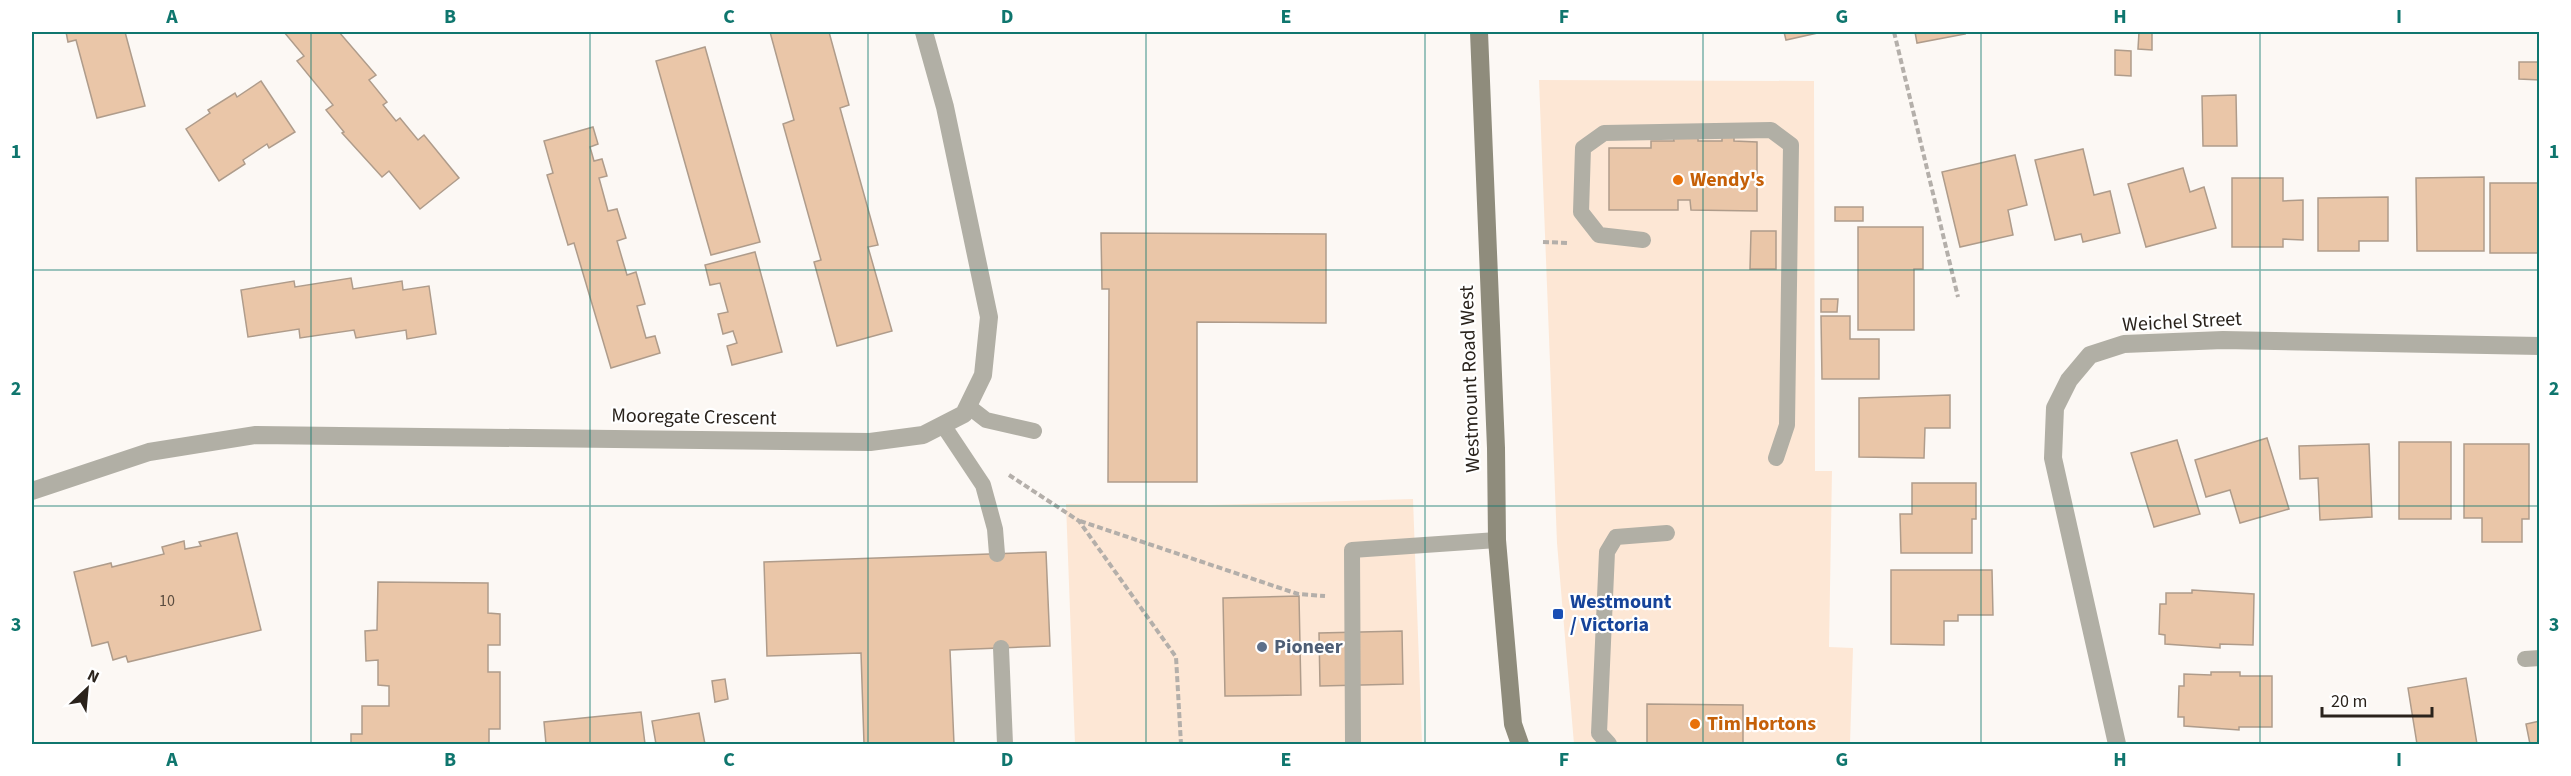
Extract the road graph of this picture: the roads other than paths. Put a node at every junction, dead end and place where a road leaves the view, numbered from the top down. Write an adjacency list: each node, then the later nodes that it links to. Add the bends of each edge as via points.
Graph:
1 (924, 32): 5 (street, Mooregate Crescent, via 945,107 989,317 983,375)
2 (1479, 32): 11 (main road, Westmount Road West)
3 (1643, 240): 8 (lane, via 1599,235 1581,212 1583,148 1604,133 1771,130 1791,145 1787,425)
4 (2540, 346): 20 (street, Weichel Street, via 2223,340 2124,344 2090,356 2069,380 2055,408 2053,458)
5 (968, 406): 6 (street, Mooregate Crescent, via 964,414); 7 (lane, via 986,420)
6 (943, 425): 9 (street, Mooregate Crescent, via 924,435 870,442 256,435 149,452); 12 (lane, via 983,485 995,529)
7 (1034, 431)
8 (1776, 458)
9 (32, 491)
10 (1667, 533): 19 (lane, via 1616,537 1606,552 1599,733)
11 (1497, 540): 14 (main road, Westmount Road West); 16 (lane, via 1352,550)
12 (997, 554)
13 (1001, 648): 15 (lane)
14 (1513, 724): 17 (main road, Westmount Road West); 18 (main road, Westmount Road West)
15 (1005, 744)
16 (1353, 744)
17 (1508, 744)
18 (1520, 744)
19 (1609, 744)
20 (2117, 744)

